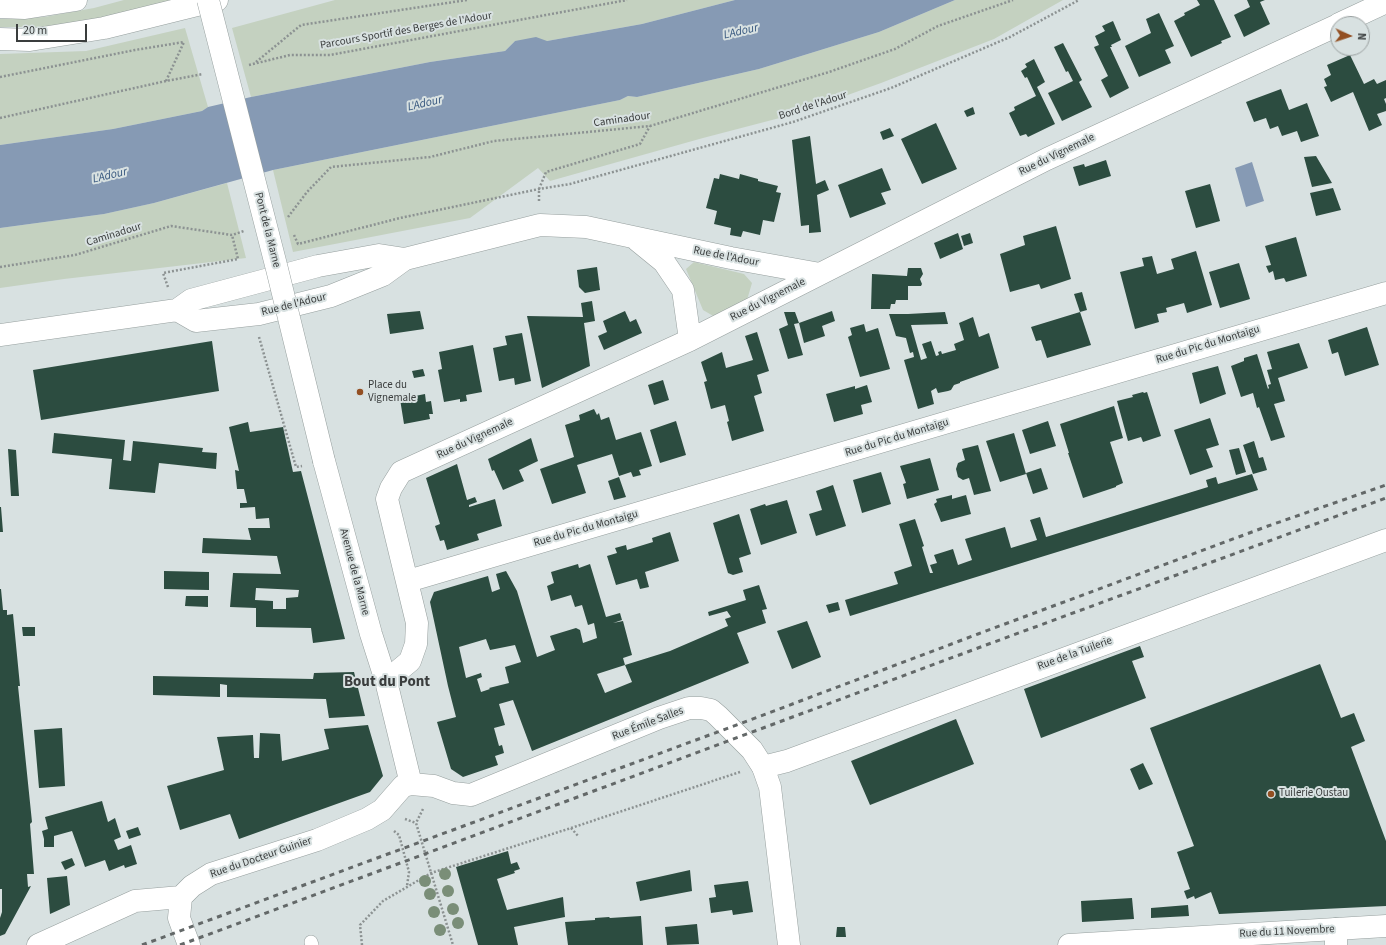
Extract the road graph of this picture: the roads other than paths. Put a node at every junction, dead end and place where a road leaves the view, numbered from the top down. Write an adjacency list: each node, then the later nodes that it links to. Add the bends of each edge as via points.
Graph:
1 (76, 0): 5 (street, via 25,8)
2 (208, 0): 16 (street, Pont de la Marne, bridge)
3 (217, 0): 8 (street, via 104,28 30,40)
4 (1386, 2): 6 (street, Rue du Vignemale)
5 (0, 8)
6 (1356, 16)
7 (1330, 28): 11 (street, Rue du Vignemale, via 1047,159)
8 (0, 39)
9 (633, 237): 10 (street, Rue de l'Adour, via 586,227 540,225); 11 (street, Rue de l'Adour); 15 (street, Rue de l'Adour, via 664,262 684,290)
10 (405, 258): 13 (street, Rue de l'Adour, via 379,255 318,266 191,300); 13 (street, Rue de l'Adour, via 383,275 338,293 259,314 196,320)
11 (820, 274): 15 (street, Rue du Vignemale)
12 (1386, 293): 18 (street, Rue du Pic du Montaigu)
13 (177, 310): 14 (street, Rue de l'Adour)
14 (0, 335)
15 (690, 340): 18 (street, Rue du Vignemale, via 401,472 387,499)
16 (324, 461): 19 (street, Avenue de la Marne)
17 (1386, 540): 20 (street, Rue de la Tuilerie, via 787,762)
18 (408, 581): 19 (street, Rue du Vignemale, via 417,623 416,644 410,661)
19 (386, 681): 21 (street, Avenue de la Marne)
20 (761, 763): 21 (street, Rue Émile Salles, via 752,750 711,710 689,708 471,795 453,793 434,786); 27 (street, Rue Émile Salles, via 770,787)
21 (411, 784): 22 (street, Rue du Docteur Guinier, via 403,786 382,810 367,819 317,840 211,874 192,886)
22 (181, 897): 25 (street, via 135,901); 26 (street, via 179,918)
23 (1386, 926): 24 (street, Rue du 11 Novembre)
24 (1336, 937): 28 (street, Rue du 11 Novembre)
25 (38, 945)
26 (189, 945)
27 (789, 945)
28 (1069, 945)

